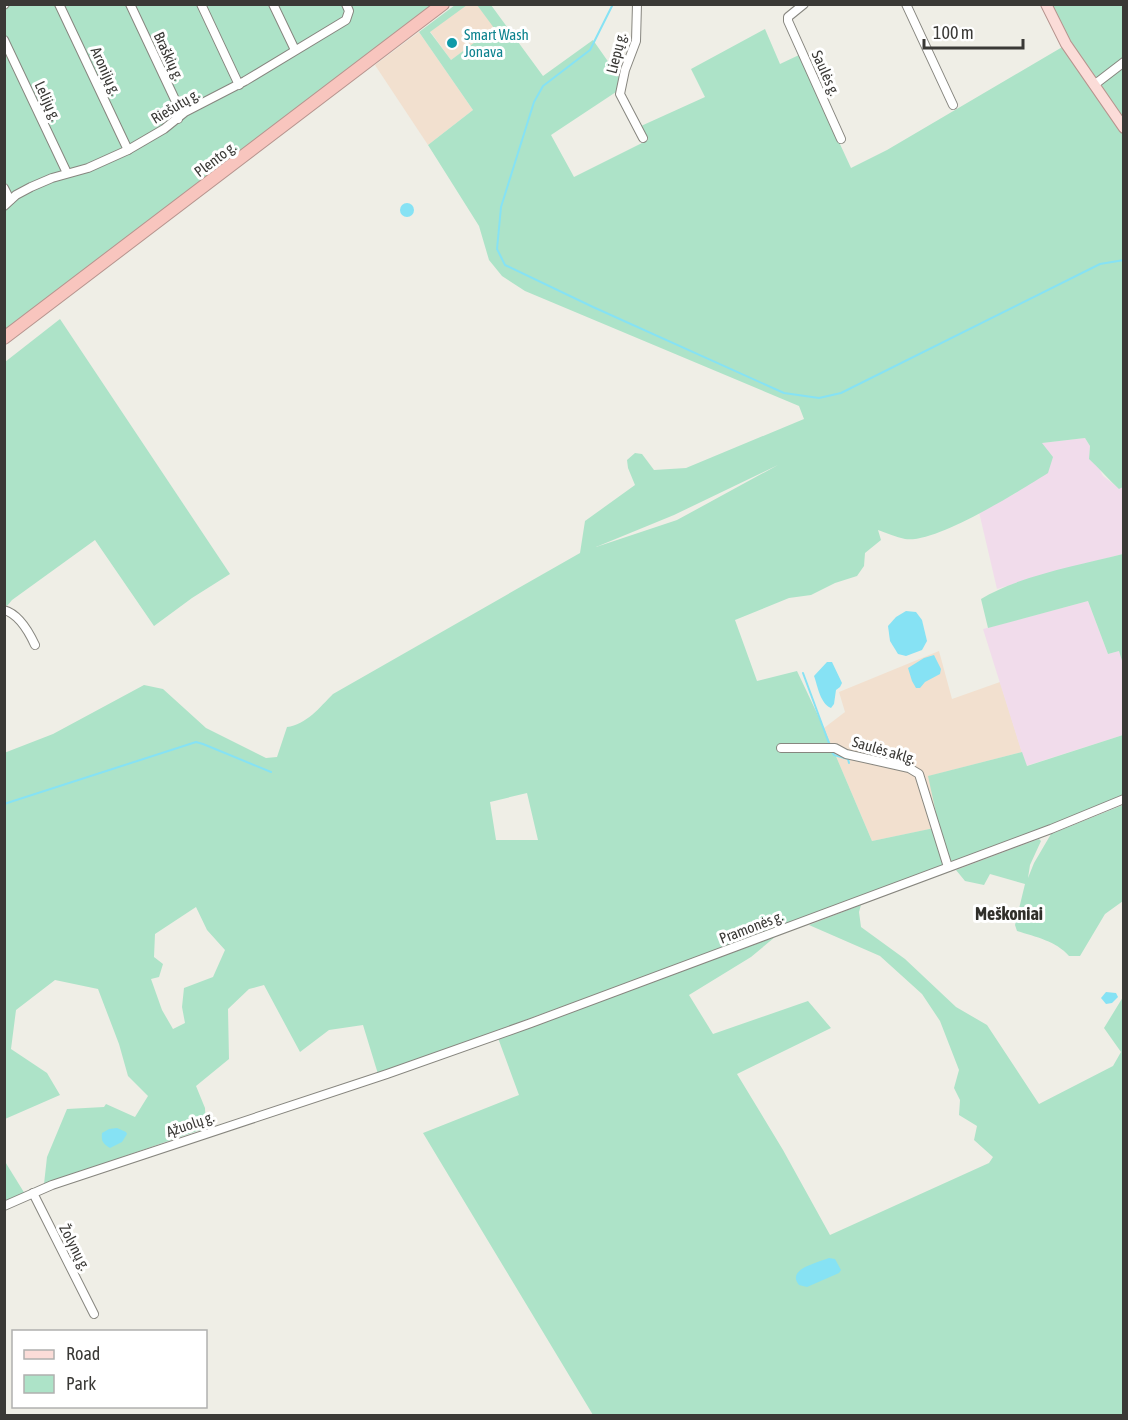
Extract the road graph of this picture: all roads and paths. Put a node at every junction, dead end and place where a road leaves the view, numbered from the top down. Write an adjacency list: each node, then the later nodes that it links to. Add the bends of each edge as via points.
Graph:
1 (59, 4): 21 (street, Aronijų g.)
2 (130, 4): 17 (street, Braškių g., via 178,106)
3 (201, 4): 14 (street)
4 (273, 4): 12 (street)
5 (443, 4): 25 (highway, Plento g.)
6 (637, 4): 19 (street, Liepų g., via 636,41 620,94)
7 (804, 4): 20 (street, Saulės g., via 788,21)
8 (906, 4): 16 (street)
9 (1046, 4): 15 (main road, via 1066,44)
10 (348, 8): 12 (street, Riešutų g., via 346,20)
11 (4, 40): 22 (street, Lelijų g.)
12 (295, 50): 14 (street, Riešutų g.)
13 (1124, 62): 15 (street)
14 (239, 85): 17 (street, Riešutų g.)
15 (1094, 85): 18 (main road)
16 (954, 105)
17 (178, 119): 21 (street, Riešutų g.)
18 (1124, 128)
19 (643, 138)
20 (841, 139)
21 (128, 150): 22 (street, Riešutų g.)
22 (67, 173): 24 (street, Riešutų g., via 31,187)
23 (4, 188): 24 (street)
24 (8, 203)
25 (4, 338)
26 (4, 610): 27 (street, via 14,613)
27 (35, 645)
28 (782, 748): 30 (street, Saulės aklg., via 835,748 919,774)
29 (1124, 799): 30 (street, Pramonės g.)
30 (948, 867): 31 (street, Pramonės g.)
31 (387, 1074): 32 (street, Ąžuolų g.)
32 (33, 1193): 33 (street, Ąžuolų g.); 34 (street, Žolynų g.)
33 (4, 1206)
34 (94, 1314)

